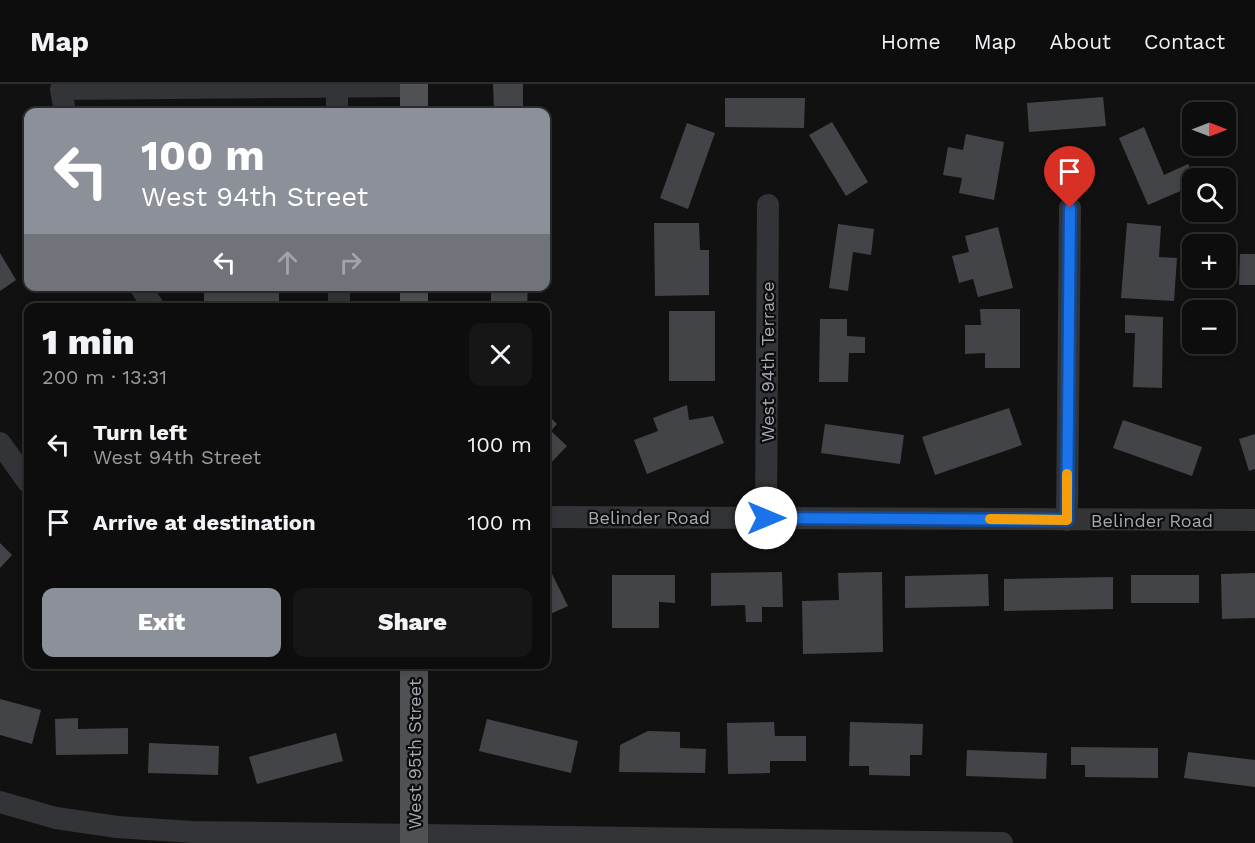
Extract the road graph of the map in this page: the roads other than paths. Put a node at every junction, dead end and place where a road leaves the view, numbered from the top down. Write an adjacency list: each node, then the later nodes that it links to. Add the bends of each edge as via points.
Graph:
1 (269, 86): 2 (street); 4 (street, via 61,90)
2 (337, 86): 3 (street); 5 (street)
3 (414, 94)
4 (63, 108)
5 (337, 108)
6 (768, 205): 11 (street, West 94th Terrace)
7 (1070, 208): 12 (street)
8 (0, 443): 9 (street)
9 (24, 476)
10 (550, 517): 11 (street, Belinder Road)
11 (766, 518): 12 (street, Belinder Road)
12 (1067, 520): 13 (street, Belinder Road)
13 (1255, 520)
14 (414, 669): 16 (main road, West 95th Street)
15 (0, 802): 16 (street, via 56,818 117,827)
16 (414, 839): 17 (street)
17 (1002, 843)

